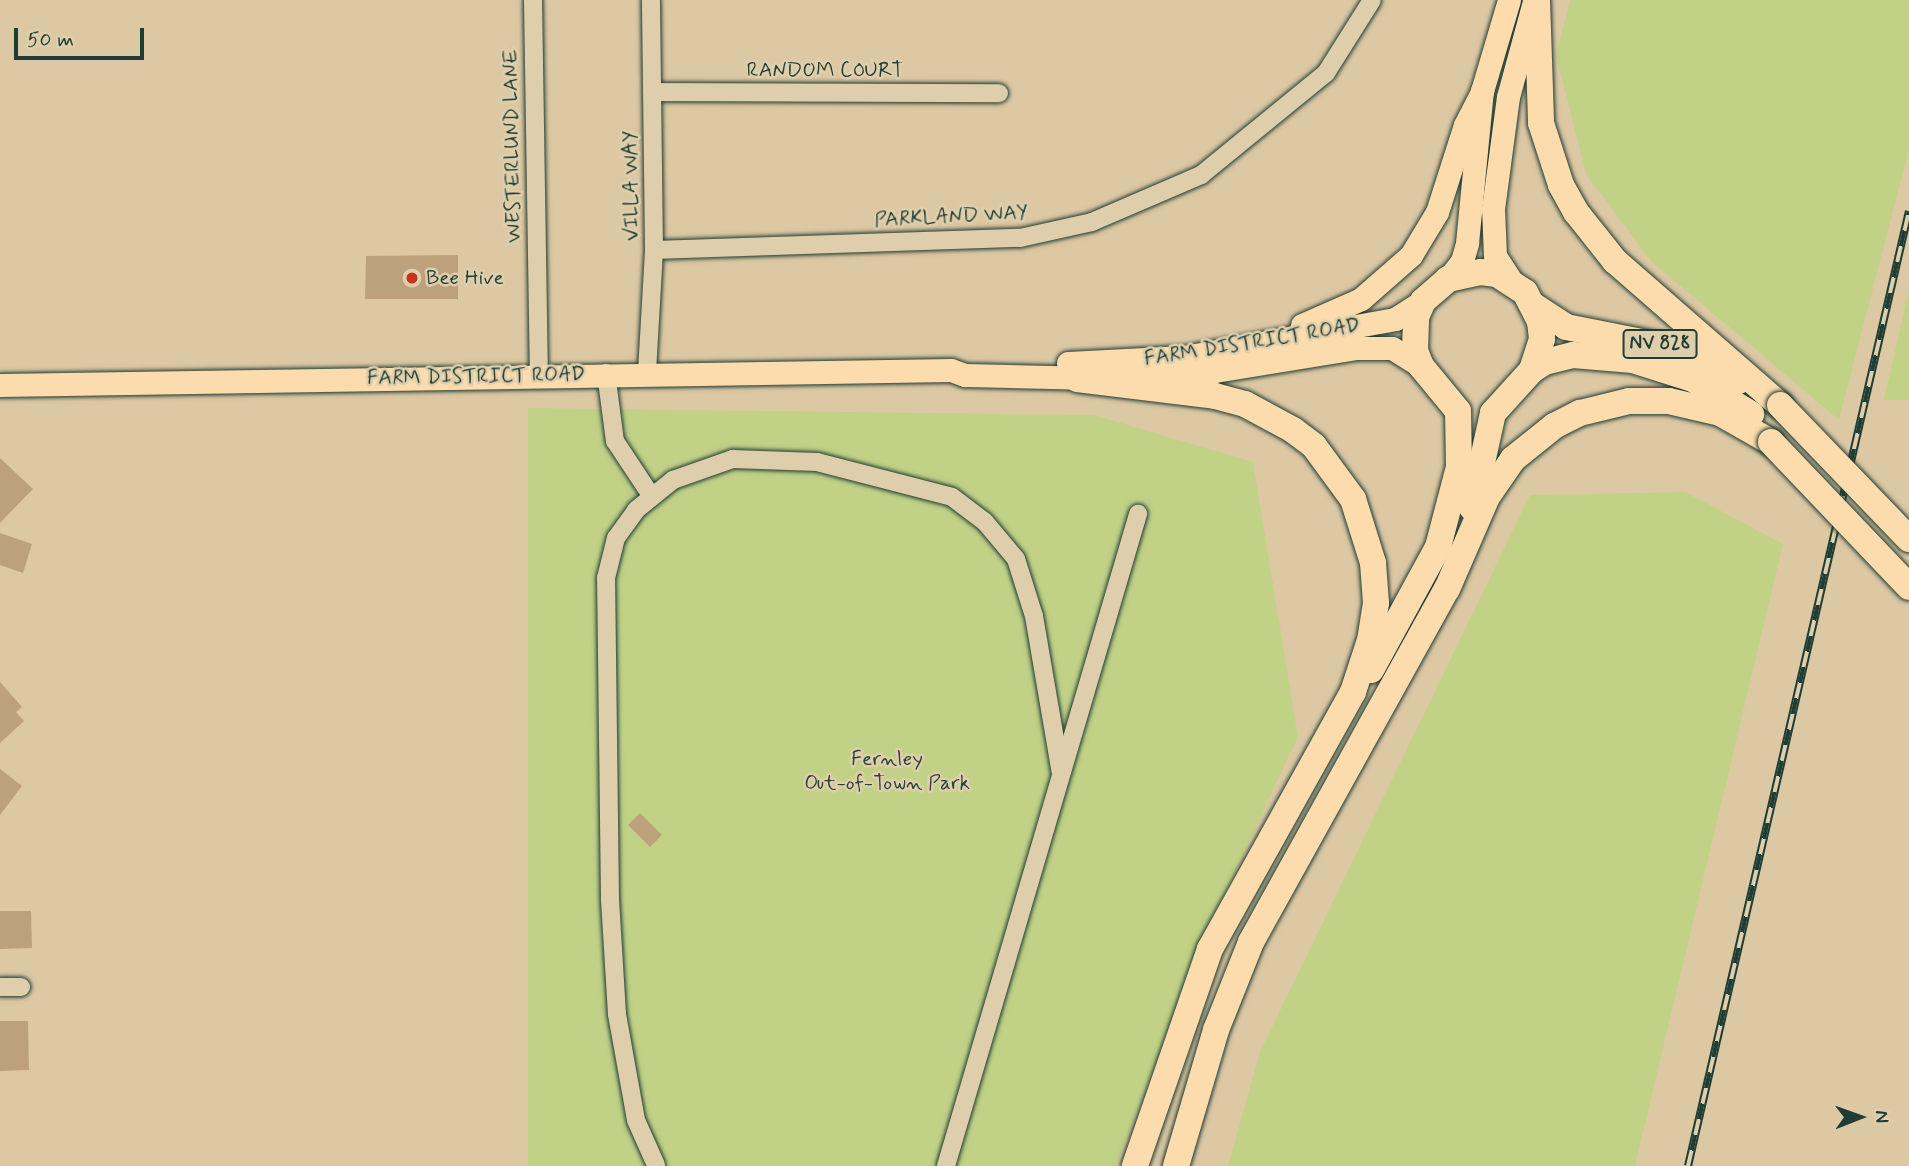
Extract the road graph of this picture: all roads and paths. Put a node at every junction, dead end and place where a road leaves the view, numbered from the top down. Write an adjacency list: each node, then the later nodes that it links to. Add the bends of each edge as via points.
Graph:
1 (533, 0): 20 (street, WESTERLUND LANE)
2 (651, 0): 7 (street, VILLA WAY)
3 (1371, 0): 9 (street, PARKLAND WAY, via 1326,74 1201,175 1092,222 1020,238)
4 (1509, 0): 6 (main road)
5 (1536, 0): 11 (main road, via 1508,97 1495,176 1494,256); 25 (highway, via 1541,123 1561,185 1576,212 1615,261)
6 (1482, 91): 10 (main road, via 1467,243 1462,261); 14 (main road, via 1465,125 1437,212 1392,276 1325,317)
7 (652, 92): 8 (street, RANDOM COURT); 9 (street, VILLA WAY)
8 (999, 93)
9 (654, 250): 18 (street, VILLA WAY)
10 (1448, 279): 11 (highway, via 1480,272); 12 (highway)
11 (1512, 282): 13 (highway)
12 (1423, 302): 14 (main road, FARM DISTRICT ROAD, via 1395,319); 15 (highway, via 1413,333)
13 (1534, 306): 17 (highway, via 1542,339); 25 (highway, NV 828, via 1566,327 1647,341 1685,353)
14 (1212, 352): 16 (main road, FARM DISTRICT ROAD, via 1145,361 964,363)
15 (1421, 366): 21 (main road, FARM DISTRICT ROAD, via 1392,348 1354,348 1195,373); 23 (highway)
16 (951, 370): 18 (main road, FARM DISTRICT ROAD); 21 (main road, FARM DISTRICT ROAD, via 965,375)
17 (1532, 370): 24 (highway); 26 (highway, via 1555,358 1591,354 1668,369 1733,401 1750,414)
18 (647, 372): 19 (main road, FARM DISTRICT ROAD)
19 (606, 373): 20 (main road, FARM DISTRICT ROAD); 27 (street, via 615,441)
20 (539, 375): 22 (main road, FARM DISTRICT ROAD)
21 (1077, 379): 32 (highway, via 1245,404 1314,446 1353,499 1373,563 1376,603)
22 (0, 384)
23 (1443, 390): 24 (highway, via 1475,400); 32 (highway, via 1458,411 1461,444 1446,523 1411,600)
24 (1507, 393): 29 (highway, via 1493,413)
25 (1780, 405): 30 (highway, bridge)
26 (1771, 442): 29 (highway, via 1720,413 1690,404 1649,400 1607,404 1554,426 1513,459); 31 (highway, bridge)
27 (652, 497): 33 (street, via 673,480 733,459 817,462 952,496 985,522 1016,559 1034,616); 37 (street, via 616,538 606,578 610,900 617,1014 636,1120)
28 (1138, 514): 33 (street)
29 (1470, 531): 41 (highway, via 1447,589 1251,942 1216,1030)
30 (1909, 538)
31 (1909, 587)
32 (1353, 692): 36 (highway, via 1210,949)
33 (1061, 774): 38 (street)
34 (0, 987): 35 (street)
35 (21, 987)
36 (1162, 1082): 39 (highway); 40 (highway)
37 (656, 1165)
38 (946, 1166)
39 (1135, 1166)
40 (1146, 1166)
41 (1176, 1166)

